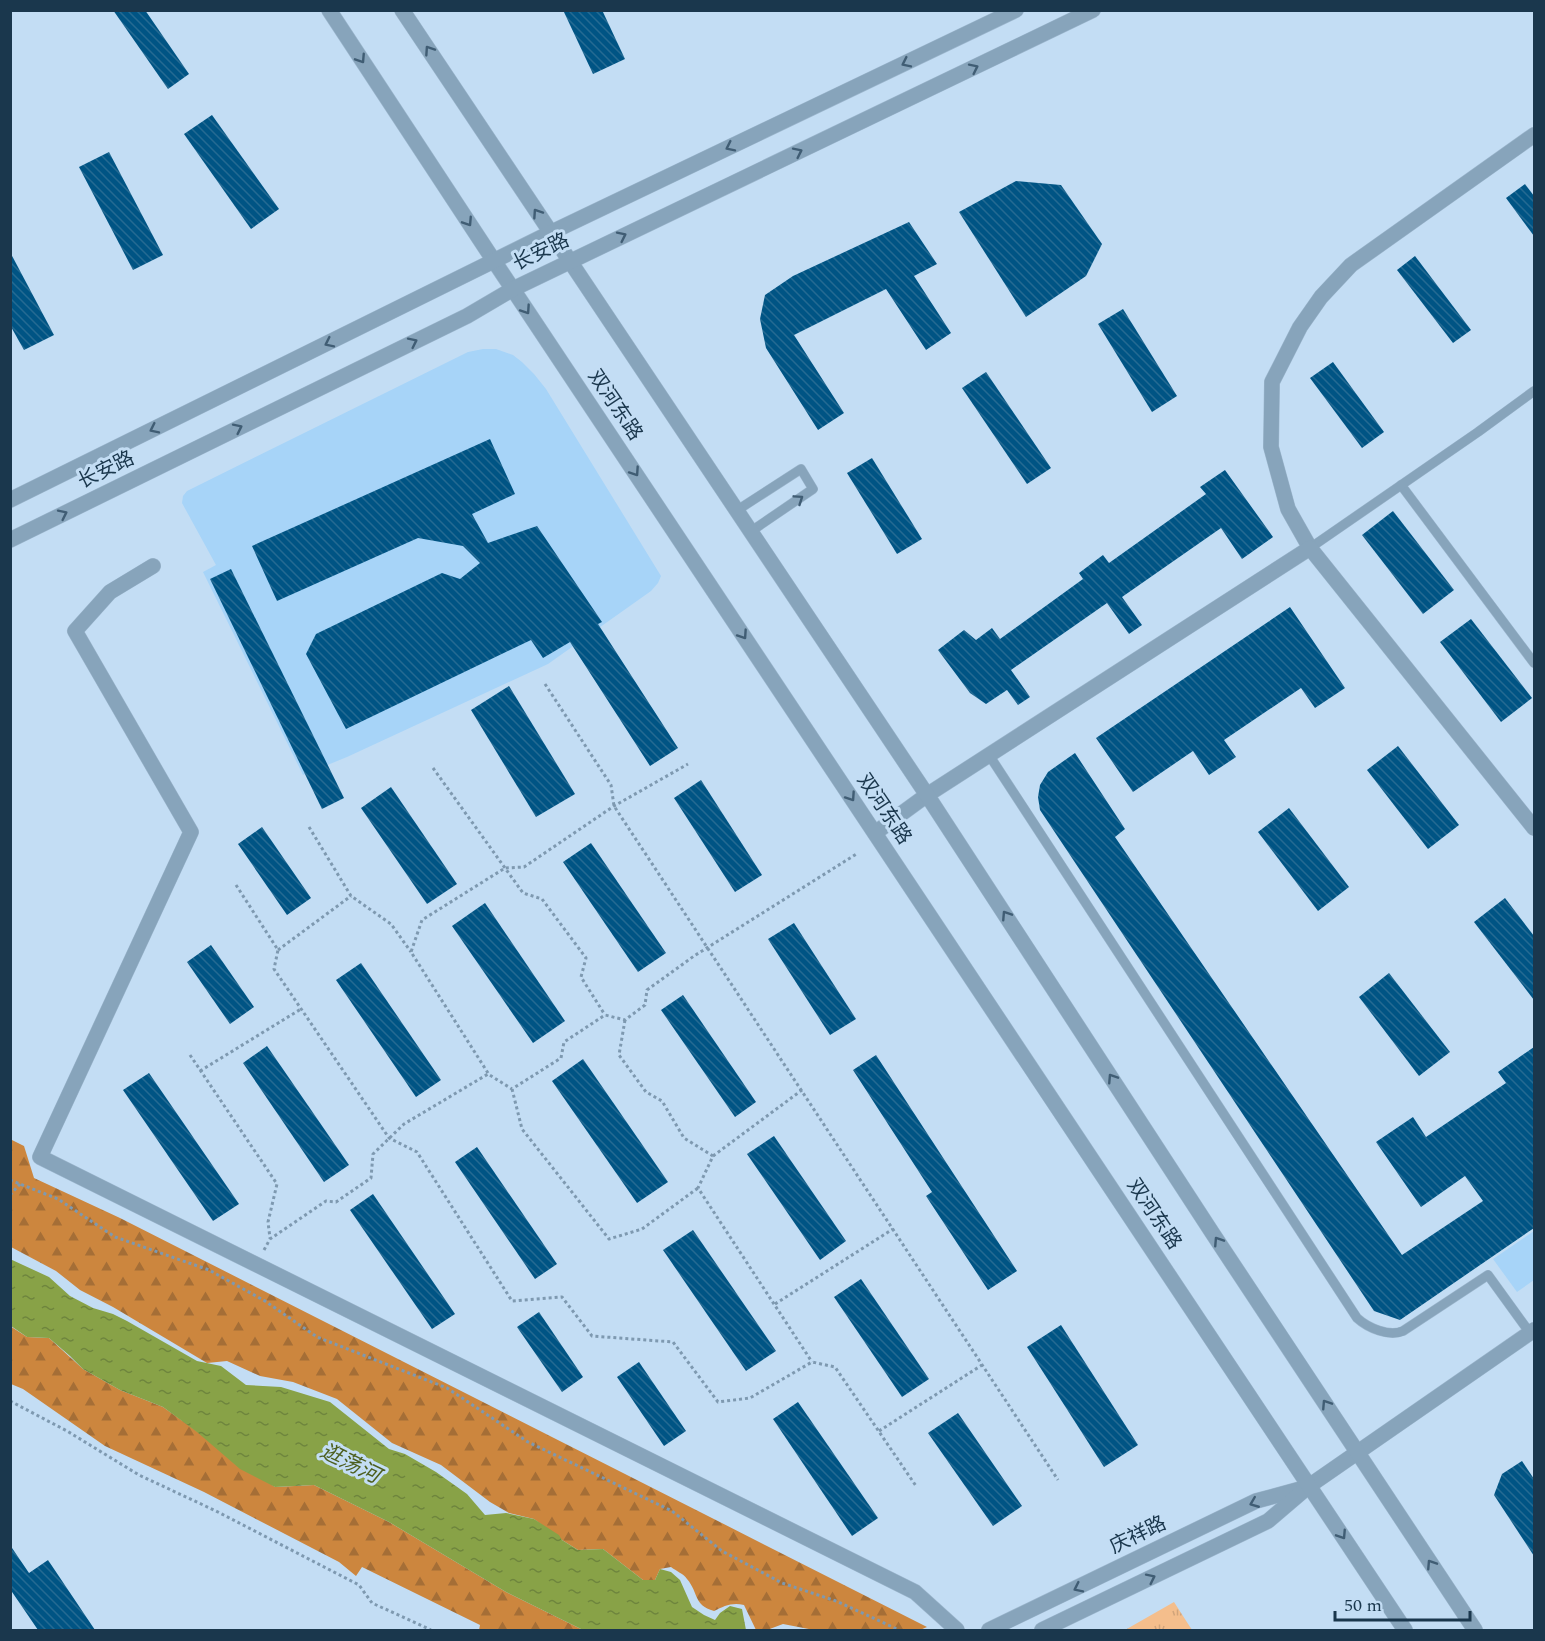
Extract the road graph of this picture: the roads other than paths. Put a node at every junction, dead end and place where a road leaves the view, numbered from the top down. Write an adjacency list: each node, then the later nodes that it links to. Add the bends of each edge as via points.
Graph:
1 (329, 10): 7 (street, 双河东路, one-way to 7)
2 (402, 10): 6 (street, 双河东路, one-way to 2)
3 (1016, 10): 6 (street, 长安路, one-way to 6)
4 (1094, 10): 8 (street, 长安路, one-way to 4)
5 (1533, 139): 16 (street, via 1351,265 1300,327 1272,382 1271,447 1288,509)
6 (550, 233): 7 (street, 长安路); 8 (street, 双河东路)
7 (494, 261): 9 (street, 双河东路); 12 (street, 长安路, one-way to 12)
8 (569, 262): 9 (street, 长安路); 13 (street, 双河东路)
9 (513, 289): 15 (street, 长安路, one-way to 9, via 467,316); 22 (street, 双河东路, one-way to 22)
10 (1534, 391): 11 (lane)
11 (1401, 485): 16 (lane); 18 (lane)
12 (10, 500)
13 (736, 511): 14 (street, 双河东路); 14 (lane, one-way to 13, via 813,489 801,469)
14 (750, 532): 20 (street, 双河东路)
15 (10, 540)
16 (1310, 548): 19 (street); 21 (street)
17 (153, 566): 26 (street, via 110,592 75,631 191,832 40,1157 915,1592)
18 (1534, 663)
19 (989, 754): 20 (street); 23 (lane, via 1358,1318 1371,1328 1397,1334 1488,1275)
20 (927, 795): 22 (street); 24 (street, 双河东路, one-way to 20)
21 (1534, 828)
22 (875, 833): 25 (street, 双河东路)
23 (1532, 1332): 24 (street, 庆祥路)
24 (1358, 1453): 25 (street, 庆祥路); 30 (street, 双河东路, one-way to 24)
25 (1310, 1486): 27 (street, 庆祥路, one-way to 27, via 1256,1501); 28 (street, 庆祥路, one-way to 25, via 1268,1521); 29 (street, 双河东路, one-way to 29)
26 (957, 1630)
27 (989, 1630)
28 (1042, 1630)
29 (1405, 1630)
30 (1475, 1630)

